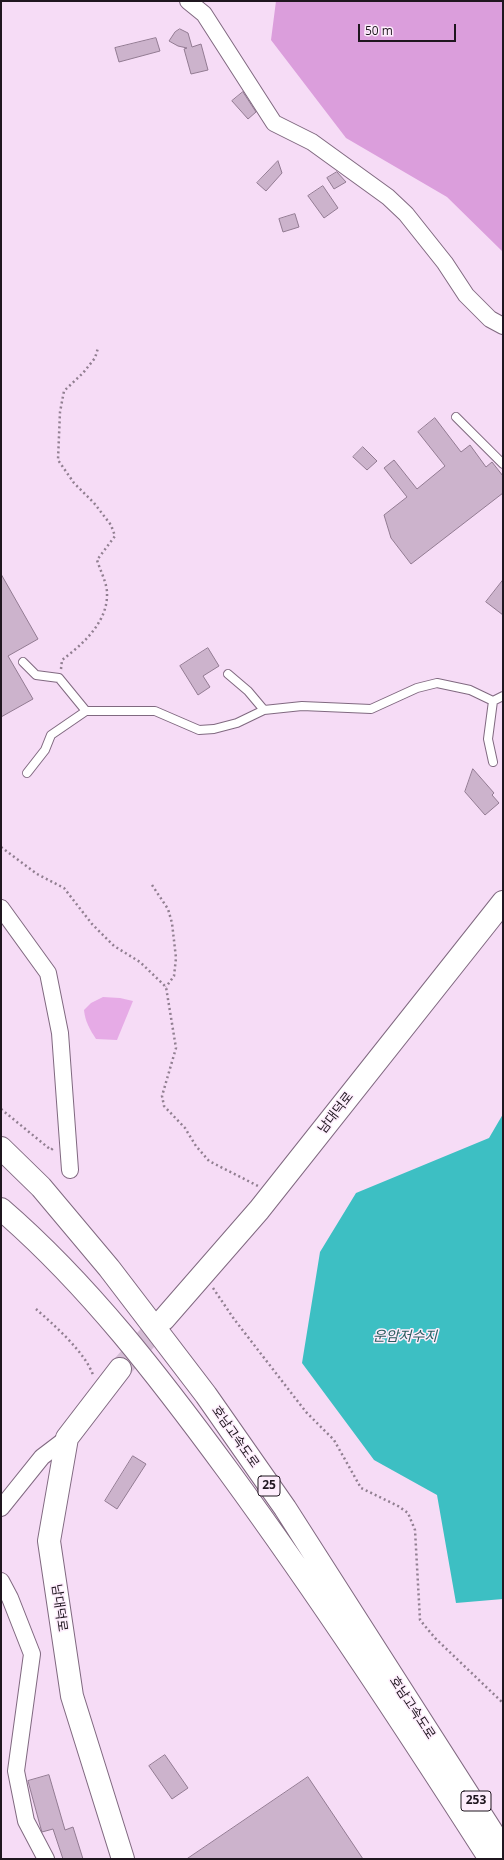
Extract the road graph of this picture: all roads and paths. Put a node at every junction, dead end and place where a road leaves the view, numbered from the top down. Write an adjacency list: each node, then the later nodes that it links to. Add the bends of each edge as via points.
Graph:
1 (188, 1): 2 (street, via 204,14 274,124 312,142 388,196 406,214 445,263 466,295 490,319)
2 (503, 326)
3 (98, 348): 8 (path, via 95,358 64,391 60,412 58,460 74,483 111,524 115,536 97,560 107,592 104,613 82,645 62,660)
4 (456, 417): 5 (lane)
5 (503, 464)
6 (23, 662): 8 (lane, via 36,675)
7 (228, 674): 11 (lane, via 248,691)
8 (59, 678): 12 (lane)
9 (503, 696): 10 (lane)
10 (493, 701): 11 (lane, via 470,690 437,683 417,688 370,709 302,706); 13 (lane, via 488,739)
11 (264, 710): 12 (lane, via 237,723 199,730 155,711)
12 (86, 711): 14 (lane, via 51,735 45,750)
13 (492, 762)
14 (26, 773)
15 (1, 847): 19 (path, via 37,874 64,888 92,924 114,946 140,962)
16 (152, 885): 19 (path, via 168,909 173,930 176,958 174,976)
17 (503, 902): 24 (main road, 남대덕로)
18 (1, 908): 21 (street, via 48,973 60,1033)
19 (166, 987): 24 (path, via 176,1048 162,1096 164,1106 185,1128 209,1161)
20 (1, 1109): 21 (path, via 51,1150)
21 (67, 1137): 23 (street)
22 (1, 1148): 35 (main road, 호남고속도로 / 25, via 41,1188 104,1263 206,1395 285,1508)
23 (70, 1170)
24 (272, 1194): 26 (main road, 남대덕로)
25 (1, 1209): 40 (main road, 호남고속도로 / 25, via 65,1269 189,1418 292,1559)
26 (203, 1274): 28 (main road, 남대덕로); 34 (path, via 234,1319 306,1412 334,1440 362,1488 408,1513 414,1530 420,1620 434,1638)
27 (36, 1309): 30 (path, via 61,1332 90,1367)
28 (164, 1319)
29 (120, 1369): 30 (main road, 남대덕로)
30 (100, 1395): 31 (main road, 남대덕로)
31 (67, 1438): 32 (street, via 42,1456); 39 (main road, 남대덕로, via 49,1541 72,1696)
32 (1, 1508)
33 (1, 1581): 38 (street, via 32,1654 16,1771 26,1821)
34 (503, 1703)
35 (449, 1765): 36 (main road, 253); 37 (main road, 호남고속도로 / 25)
36 (503, 1836)
37 (503, 1849)
38 (46, 1859)
39 (124, 1859)
40 (490, 1859)

